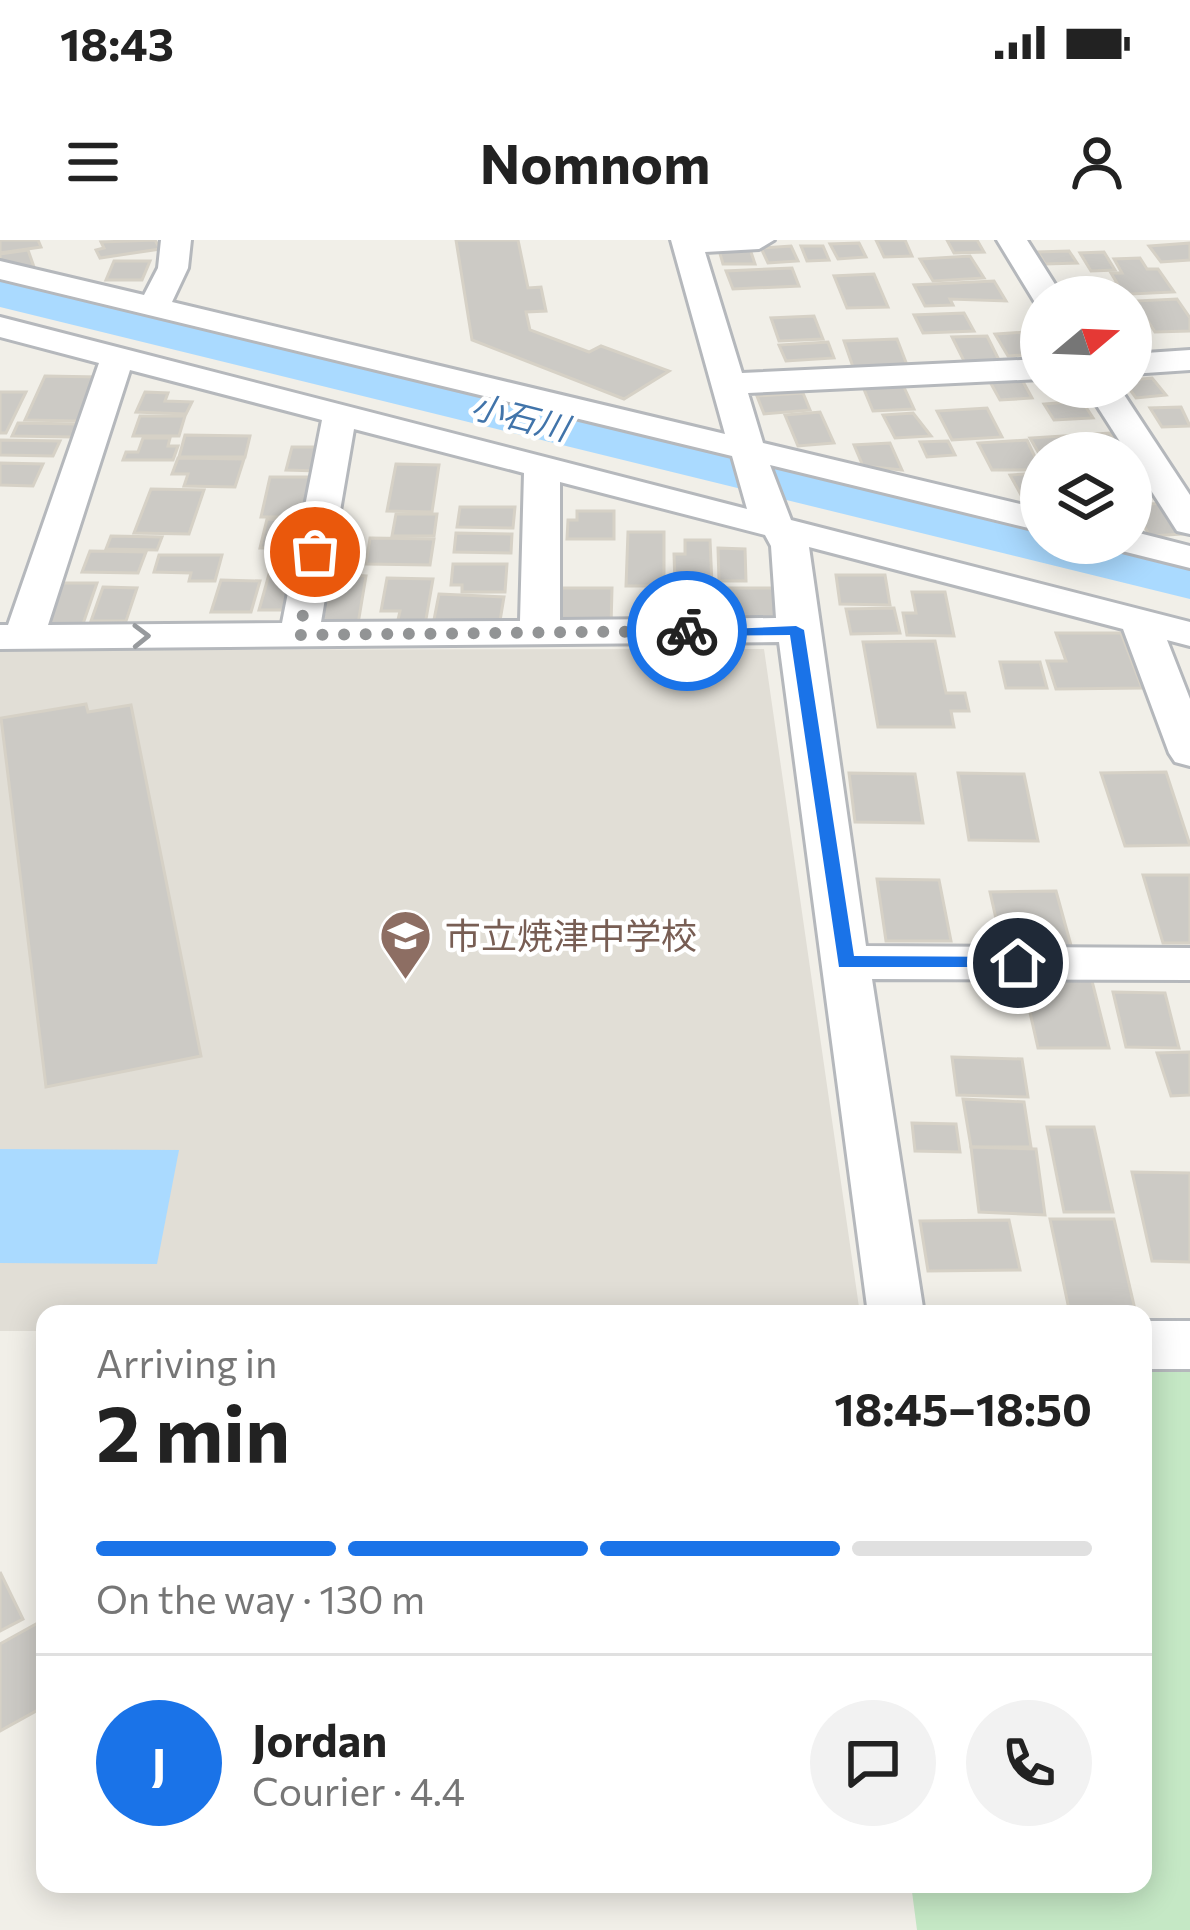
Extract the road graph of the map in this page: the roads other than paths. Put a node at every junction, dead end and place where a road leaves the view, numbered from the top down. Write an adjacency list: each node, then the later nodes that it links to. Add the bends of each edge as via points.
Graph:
1 (176, 240): 9 (street, via 173,268)
2 (759, 240): 4 (street)
3 (1012, 240): 7 (street)
4 (687, 242): 15 (street)
5 (71, 256): 8 (street)
6 (0, 270): 8 (street)
7 (1034, 276)
8 (88, 290): 9 (street)
9 (148, 303): 21 (street)
10 (0, 327): 11 (street)
11 (118, 356): 16 (street); 31 (street)
12 (1190, 360): 13 (street)
13 (1152, 363)
14 (1020, 370): 15 (street)
15 (728, 384): 21 (street)
16 (340, 413): 18 (street); 30 (street)
17 (1152, 463): 20 (street)
18 (542, 465): 21 (street); 28 (street)
19 (1152, 465): 23 (street)
20 (1190, 466)
21 (758, 480): 22 (street); 26 (street); 27 (street, via 790,547)
22 (1020, 517)
23 (1190, 524)
24 (1152, 547): 25 (street)
25 (1190, 557)
26 (1140, 622): 29 (street); 32 (street)
27 (796, 630): 28 (street); 33 (street)
28 (540, 633): 30 (street)
29 (1190, 634)
30 (299, 635): 31 (street, one-way to 30)
31 (12, 637)
32 (1190, 753)
33 (845, 962): 34 (street); 35 (street)
34 (1190, 964)
35 (895, 1305)
36 (1152, 1345): 37 (street)
37 (1190, 1345)

